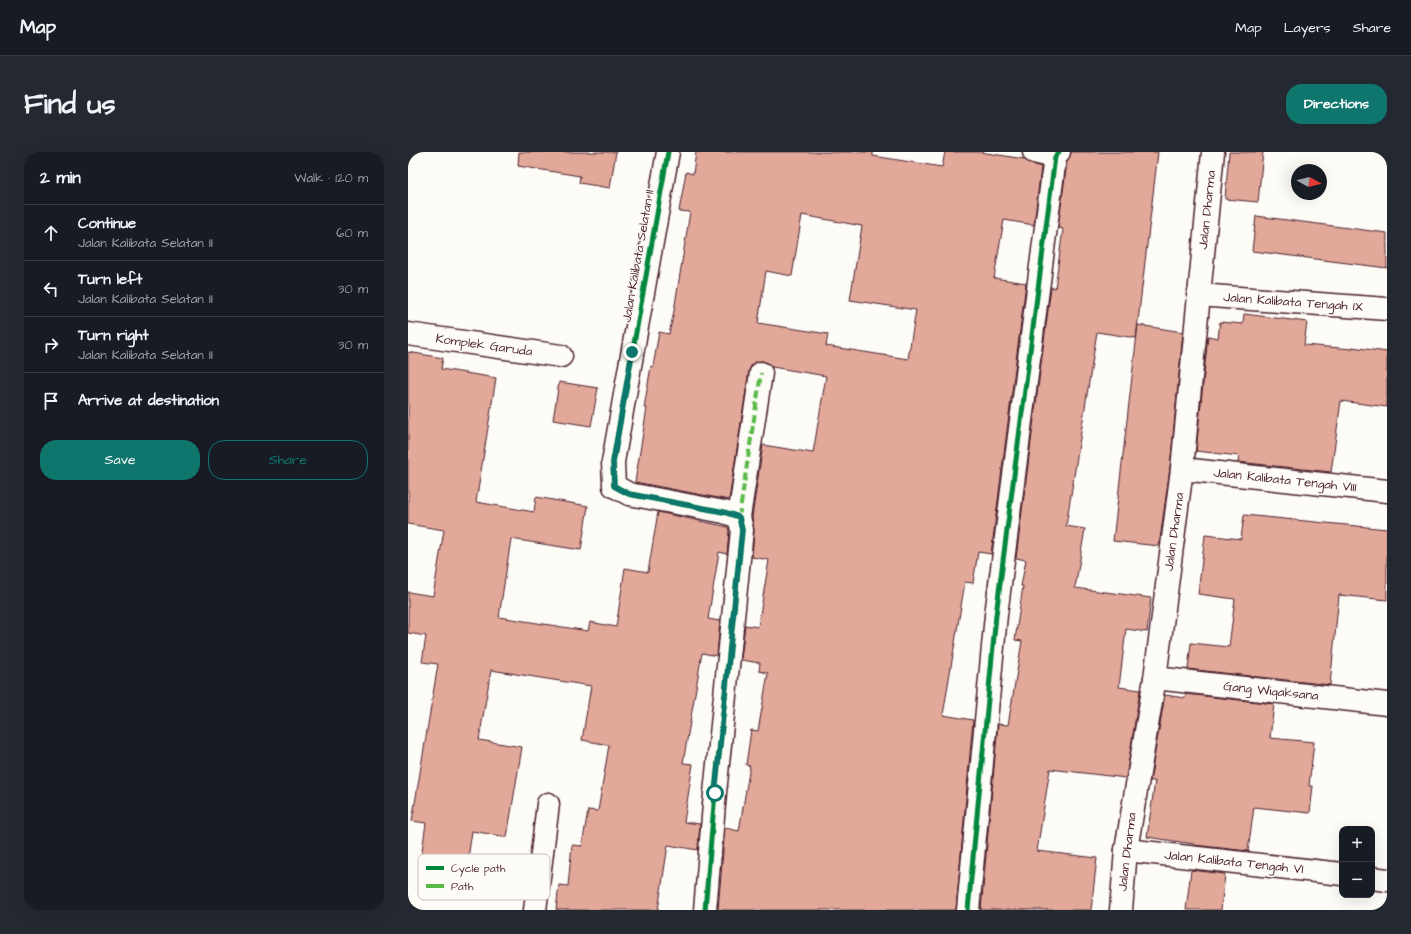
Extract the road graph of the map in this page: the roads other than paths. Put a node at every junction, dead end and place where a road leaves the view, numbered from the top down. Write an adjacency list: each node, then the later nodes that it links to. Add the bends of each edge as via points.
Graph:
1 (668, 152): 12 (street, Jalan Kalibata Selatan II, via 613,462 614,486 629,494)
2 (1034, 152): 4 (street)
3 (1213, 152): 5 (street, Jalan Dharma)
4 (1057, 155): 24 (street, via 996,615)
5 (1198, 295): 6 (street, Jalan Kalibata Tengah IX); 10 (street, Jalan Dharma)
6 (1387, 309)
7 (408, 334): 8 (street, Komplek Garuda)
8 (561, 356)
9 (761, 373): 12 (street)
10 (1182, 469): 11 (street, Jalan Kalibata Tengah VIII); 13 (street, Jalan Dharma)
11 (1387, 491)
12 (739, 517): 23 (street, via 742,530)
13 (1155, 678): 14 (street, Gang Wiqaksana); 16 (street, Jalan Dharma)
14 (1387, 704)
15 (548, 804): 17 (street)
16 (1126, 850): 18 (street, Jalan Kalibata Tengah VI); 25 (street, Jalan Dharma)
17 (542, 854)
18 (1339, 874)
19 (1375, 878): 20 (street)
20 (1387, 880)
21 (536, 900): 22 (street)
22 (535, 910)
23 (705, 910)
24 (968, 910)
25 (1121, 910)

